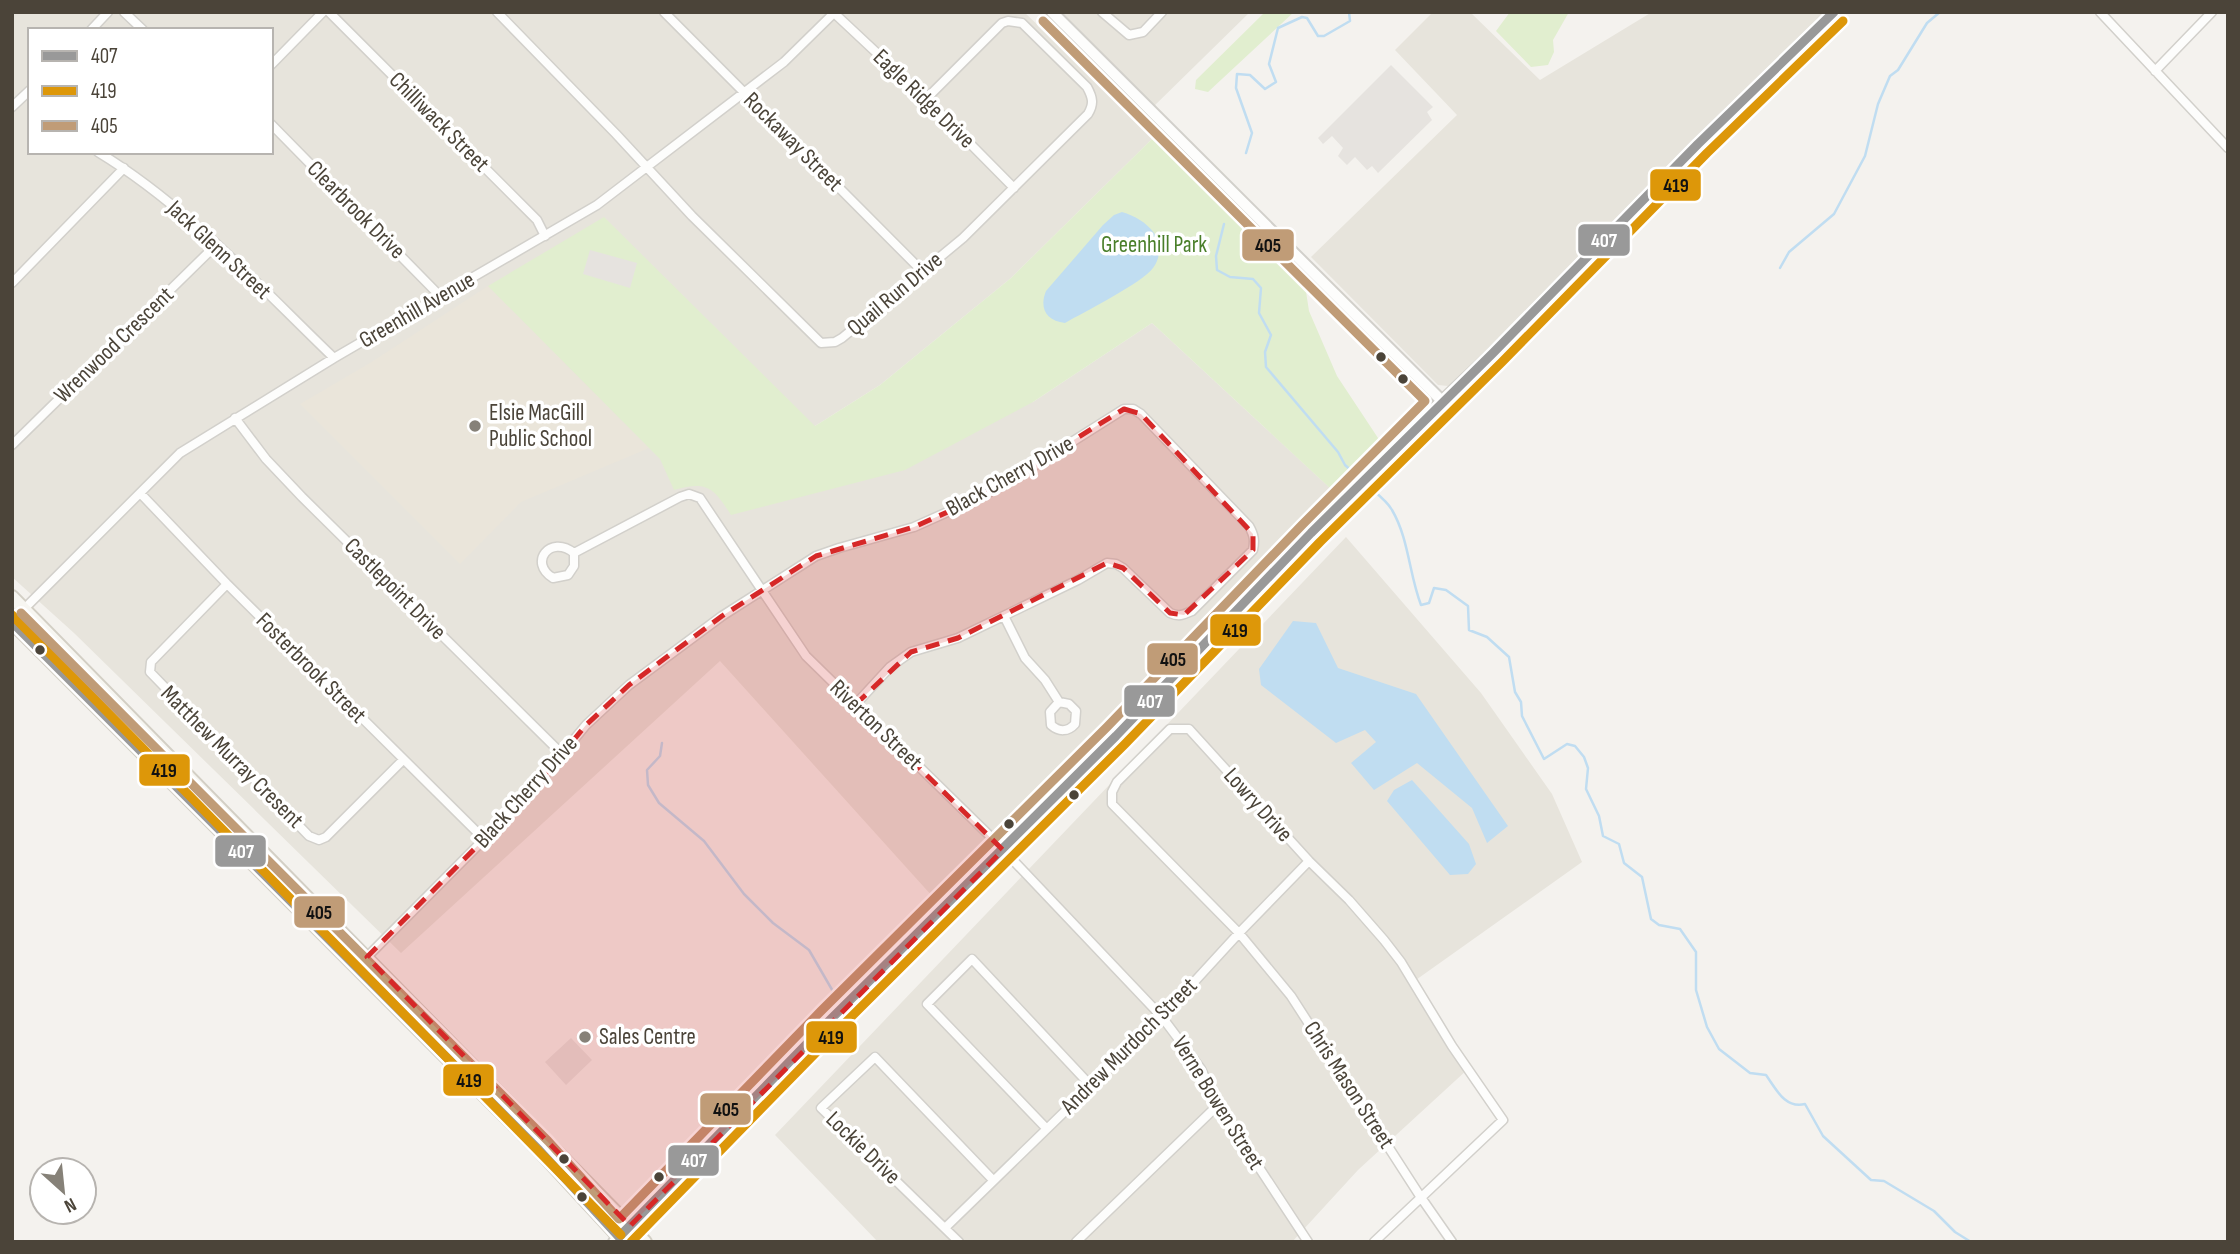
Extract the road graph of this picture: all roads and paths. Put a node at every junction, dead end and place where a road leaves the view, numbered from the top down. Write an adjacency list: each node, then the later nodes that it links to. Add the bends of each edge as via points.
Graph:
1 (108, 12): 14 (street)
2 (124, 12): 15 (street)
3 (323, 12): 16 (street)
4 (329, 12): 28 (street, Chilliwack Street, via 537,220)
5 (497, 12): 25 (street, Quail Run Drive)
6 (664, 12): 19 (street, Rockaway Street)
7 (1052, 12): 34 (street)
8 (1102, 12): 9 (street, via 1129,35 1143,32)
9 (1162, 12)
10 (1833, 12): 34 (street)
11 (2100, 12): 17 (street)
12 (2212, 12): 17 (street)
13 (834, 13): 19 (street, Greenhill Avenue, via 784,62); 20 (street, Eagle Ridge Drive)
14 (93, 28)
15 (141, 28)
16 (273, 63)
17 (2155, 71): 23 (street)
18 (28, 92): 21 (street)
19 (743, 92): 25 (street, Greenhill Avenue); 30 (street, Rockaway Street)
20 (926, 99): 27 (street, Eagle Ridge Drive); 27 (street, Quail Run Drive, via 1002,23 1023,23 1077,78 1092,96 1093,106)
21 (12, 107)
22 (273, 126): 32 (street, Clearbrook Drive)
23 (2228, 148)
24 (100, 154): 26 (street, Jack Glenn Street)
25 (646, 167): 28 (street, Greenhill Avenue, via 597,205); 30 (street, Quail Run Drive, via 821,343 842,338)
26 (124, 168): 29 (street, Jack Glenn Street); 31 (street)
27 (1014, 188): 30 (street, Quail Run Drive)
28 (545, 236): 32 (street, Greenhill Avenue)
29 (216, 245): 33 (street, Jack Glenn Street); 36 (street, Wrenwood Crescent)
30 (922, 271)
31 (12, 283)
32 (440, 296): 33 (street, Greenhill Avenue)
33 (334, 358): 35 (street, Greenhill Avenue)
34 (1442, 401): 50 (street)
35 (234, 418): 37 (street, Greenhill Avenue, via 180,453); 47 (street, Castlepoint Drive, via 303,497)
36 (12, 445)
37 (141, 494): 39 (street, Fosterbrook Street); 42 (street, Greenhill Avenue)
38 (574, 553): 38 (street, via 561,546 546,551 545,571 553,578 568,575); 40 (street, Riverton Street, via 680,497 695,495 705,502)
39 (227, 584): 48 (street, Fosterbrook Street); 48 (street, Matthew Murray Cresent, via 151,662 150,672 309,836 326,837)
40 (762, 590): 43 (street, Black Cherry Drive, via 816,556 914,527 981,497 1124,409 1141,414 1253,534 1253,550 1184,615 1170,612 1123,568 1107,563); 46 (street, Riverton Street, via 806,656); 47 (street, Black Cherry Drive, via 629,685)
41 (12, 597): 42 (main road)
42 (25, 609): 44 (street, Greenhill Avenue); 53 (main road)
43 (1004, 616): 45 (street, via 1025,658); 46 (street, Black Cherry Drive, via 958,638 911,652 890,667)
44 (12, 622): 62 (main road, via 539,1150)
45 (1059, 702)
46 (855, 705): 50 (street, Riverton Street)
47 (562, 754): 49 (street, Black Cherry Drive)
48 (403, 760): 49 (street, Fosterbrook Street)
49 (484, 839): 53 (street, Black Cherry Drive)
50 (1003, 850): 54 (street, Verne Bowen Street); 60 (street)
51 (1309, 861): 52 (street, Andrew Murdoch Street); 52 (street, Lowry Drive, via 1189,729 1170,729 1126,773 1112,792 1112,804); 59 (street, Lowry Drive, via 1401,962 1503,1120)
52 (1238, 933): 54 (street, Andrew Murdoch Street); 59 (street, Chris Mason Street, via 1297,1005)
53 (367, 957): 60 (main road)
54 (1162, 1017): 55 (street, Andrew Murdoch Street); 56 (street, Verne Bowen Street, via 1201,1069)
55 (1092, 1087): 57 (street, Andrew Murdoch Street); 57 (street, via 972,959 928,1004)
56 (1218, 1105): 65 (street); 66 (street, Verne Bowen Street)
57 (1046, 1128): 58 (street, Andrew Murdoch Street)
58 (993, 1180): 61 (street, Andrew Murdoch Street); 61 (street, Lockie Drive, via 875,1057 821,1108)
59 (1420, 1196): 67 (street); 68 (street, Chris Mason Street)
60 (630, 1226): 62 (street); 63 (main road)
61 (946, 1227): 64 (street, Lockie Drive)
62 (619, 1240)
63 (645, 1242)
64 (959, 1242)
65 (1076, 1242)
66 (1308, 1242)
67 (1374, 1242)
68 (1452, 1242)

